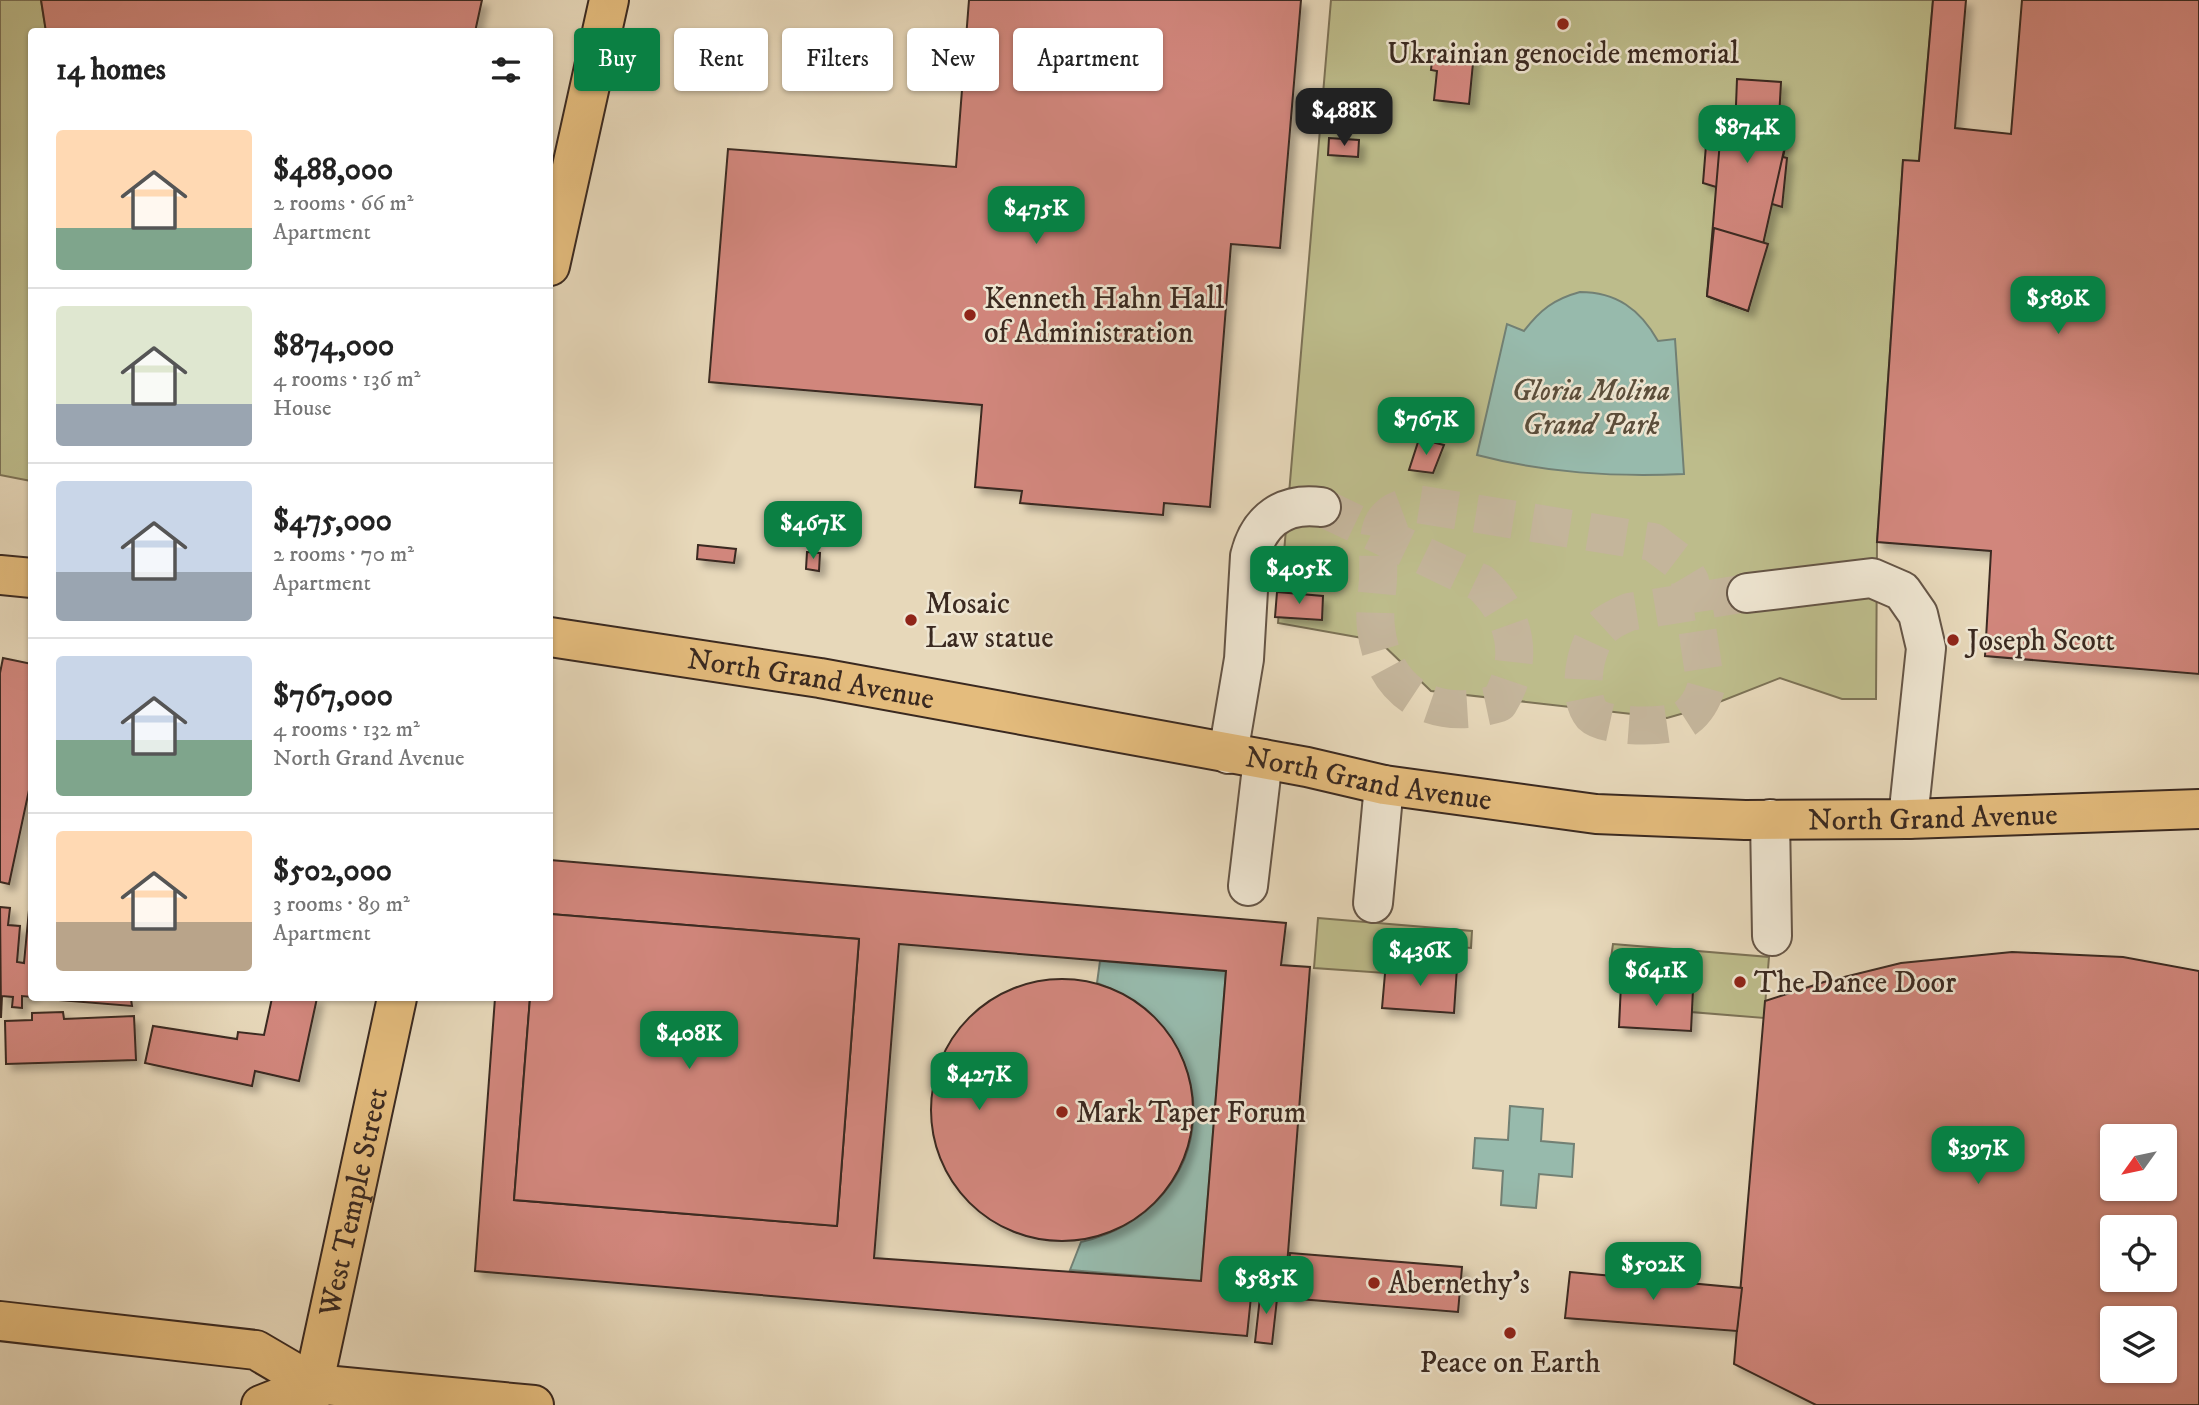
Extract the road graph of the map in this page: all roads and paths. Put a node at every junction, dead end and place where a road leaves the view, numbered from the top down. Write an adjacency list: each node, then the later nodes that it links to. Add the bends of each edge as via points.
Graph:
1 (609, 0): 2 (main road)
2 (553, 252)
3 (1321, 507): 8 (lane, via 1306,505 1275,515 1254,540 1244,659)
4 (0, 575): 5 (main road)
5 (28, 578)
6 (1747, 593): 12 (lane, via 1872,578 1902,591 1918,614 1926,648)
7 (553, 637): 8 (main road, North Grand Avenue, via 820,678)
8 (1246, 757): 9 (main road, North Grand Avenue); 13 (lane)
9 (1384, 785): 11 (main road, North Grand Avenue, via 1596,814); 14 (lane)
10 (2199, 809): 12 (main road, North Grand Avenue)
11 (1770, 819): 12 (main road, North Grand Avenue); 15 (lane)
12 (1908, 819)
13 (1248, 886)
14 (1373, 903)
15 (1772, 936)
16 (396, 1001): 18 (main road, West Temple Street)
17 (0, 1321): 18 (main road, via 256,1350)
18 (312, 1394): 19 (main road); 20 (main road)
19 (261, 1405)
20 (529, 1405): 21 (main road)
21 (534, 1405)

